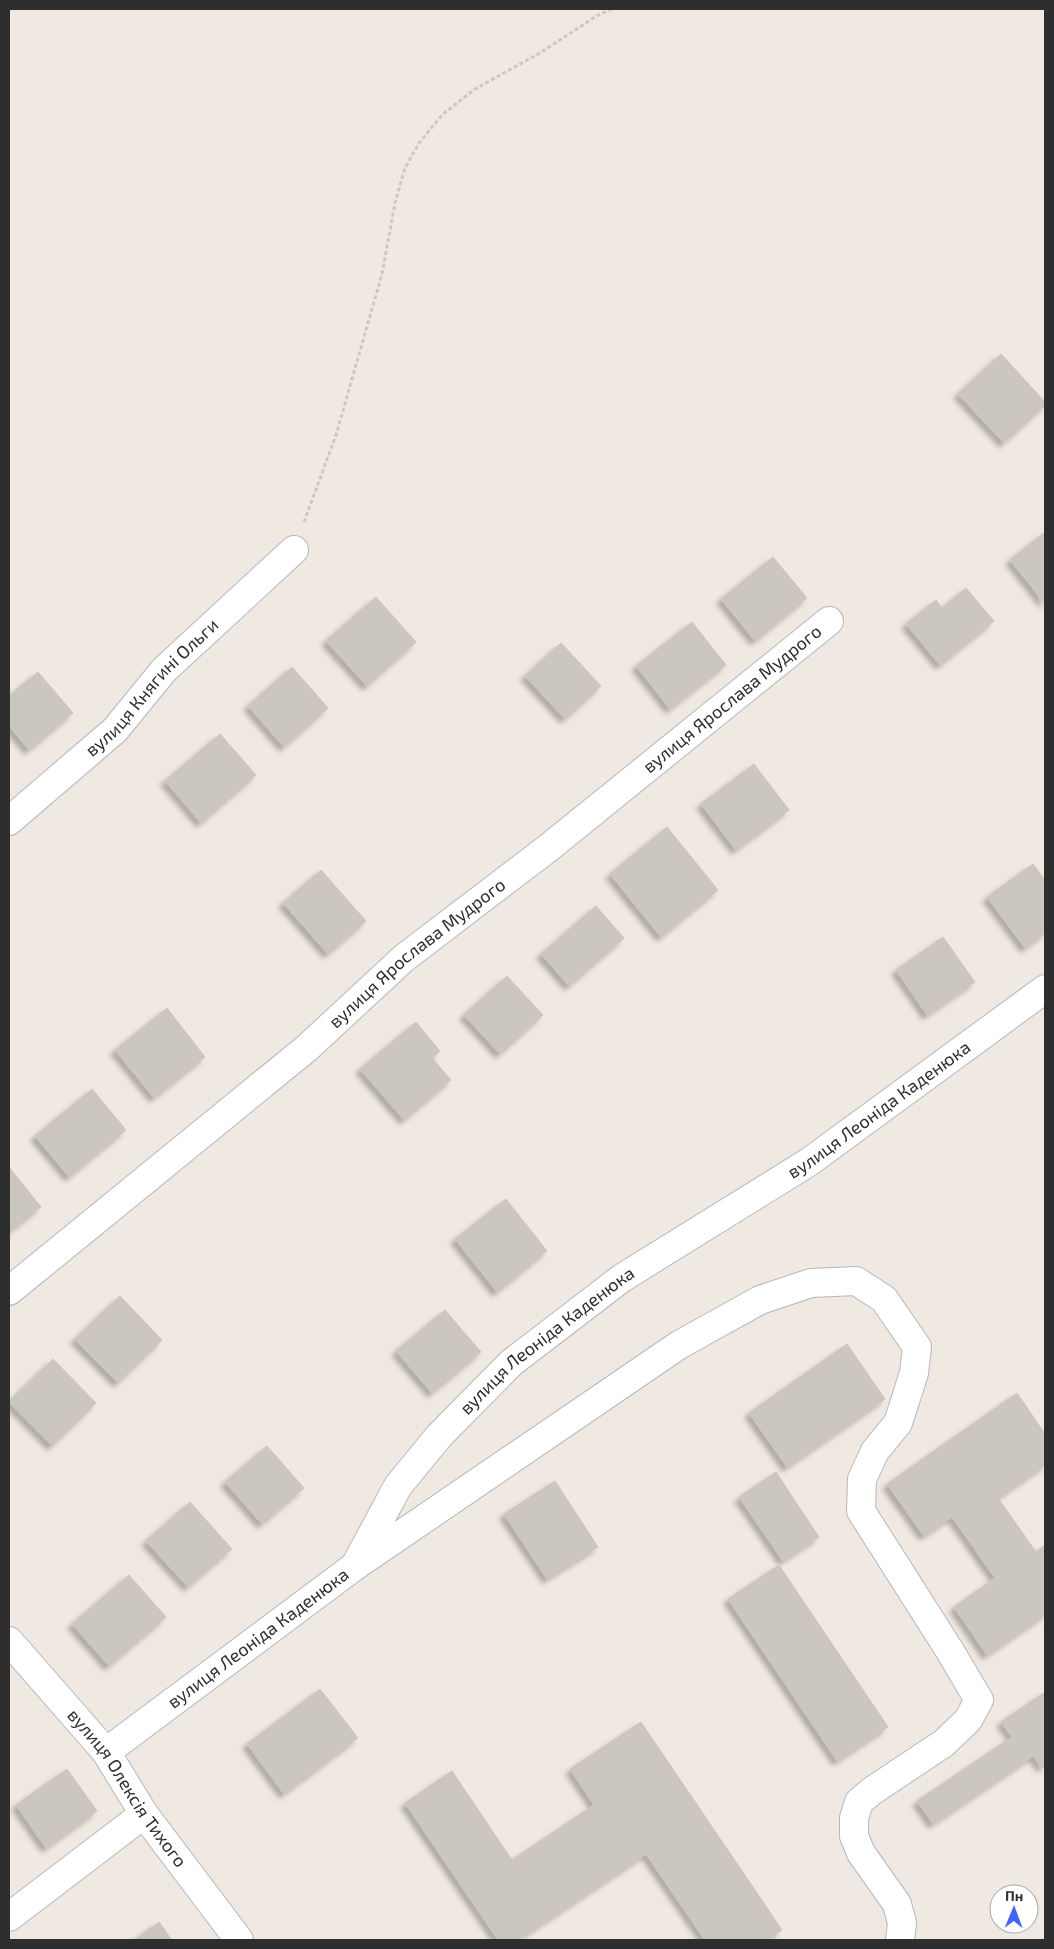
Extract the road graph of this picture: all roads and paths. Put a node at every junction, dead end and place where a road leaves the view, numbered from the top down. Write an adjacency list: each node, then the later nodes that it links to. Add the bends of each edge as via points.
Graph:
1 (612, 9): 2 (path, via 475,89 443,114 419,143 405,168 395,203 382,274 336,435)
2 (294, 550): 4 (street, вулиця Княгині Ольги, via 164,670 115,730)
3 (829, 621): 6 (street, вулиця Ярослава Мудрого, via 547,849 404,958 307,1048)
4 (9, 821)
5 (1045, 990): 7 (street, вулиця Леоніда Каденюка, via 809,1162 622,1278 511,1363 439,1436 398,1486)
6 (9, 1291)
7 (354, 1566): 9 (street, вулиця Леоніда Каденюка); 13 (street, via 679,1345 760,1300 811,1283 856,1281 884,1300 917,1347 914,1373 898,1423 875,1450 862,1479 861,1510 979,1700 968,1720 944,1743 859,1802 854,1818 854,1836 861,1853 897,1904 902,1924)
8 (9, 1641): 9 (street, вулиця Олексія Тихого)
9 (106, 1752): 10 (street, вулиця Олексія Тихого)
10 (144, 1814): 11 (street); 12 (street, вулиця Олексія Тихого)
11 (9, 1917)
12 (239, 1940)
13 (900, 1940)

